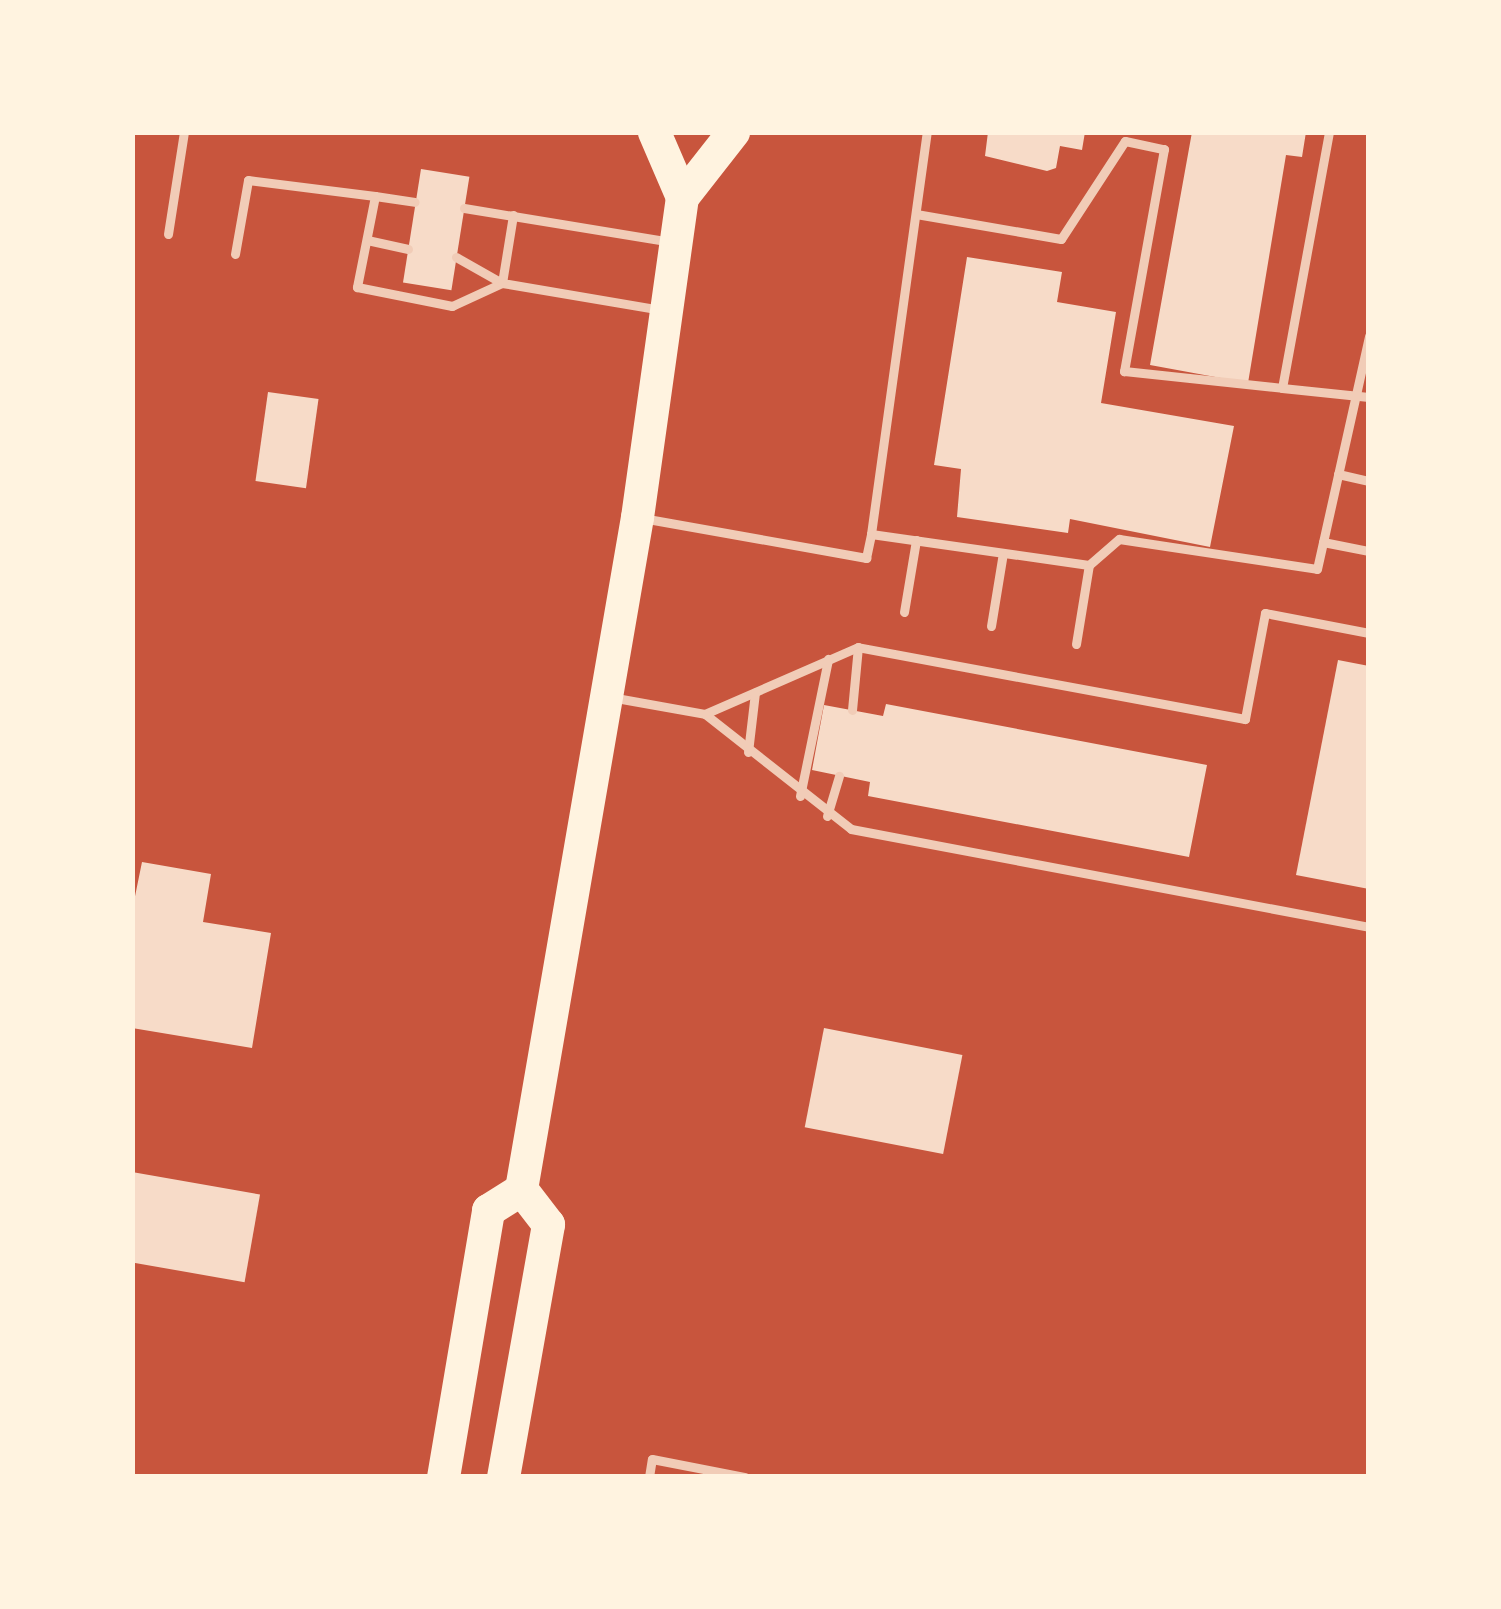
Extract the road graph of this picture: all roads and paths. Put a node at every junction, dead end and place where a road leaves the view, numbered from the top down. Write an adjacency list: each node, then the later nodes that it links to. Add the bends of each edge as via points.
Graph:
1 (184, 132): 12 (lane)
2 (654, 132): 7 (highway)
3 (733, 132): 7 (highway)
4 (928, 132): 10 (lane)
5 (1329, 132): 21 (lane)
6 (375, 196): 8 (lane); 13 (lane); 16 (lane, via 248,181)
7 (682, 197): 14 (highway)
8 (415, 202)
9 (464, 208): 11 (lane)
10 (916, 214): 21 (lane, via 1061,239 1125,141 1164,149 1124,371); 27 (lane)
11 (513, 215): 14 (lane); 18 (lane)
12 (168, 234)
13 (367, 240): 15 (lane); 18 (lane, via 357,287 452,306)
14 (676, 243): 19 (highway)
15 (408, 248)
16 (236, 254)
17 (456, 257): 18 (lane)
18 (502, 283): 19 (lane)
19 (666, 310): 26 (highway)
20 (1369, 336): 22 (lane)
21 (1282, 388): 22 (lane)
22 (1355, 395): 23 (lane); 24 (lane)
23 (1369, 397)
24 (1338, 474): 25 (lane); 29 (lane)
25 (1369, 481)
26 (637, 517): 27 (lane, via 866,558); 40 (highway)
27 (871, 534): 28 (lane)
28 (916, 540): 31 (lane); 33 (lane)
29 (1323, 542): 30 (lane); 32 (lane, via 1317,568 1119,539)
30 (1369, 551)
31 (1003, 553): 32 (lane); 34 (lane)
32 (1089, 565): 36 (lane)
33 (904, 612)
34 (991, 626)
35 (1369, 633): 37 (lane, via 1265,613 1245,719)
36 (1076, 644)
37 (858, 647): 38 (lane); 41 (lane)
38 (828, 659): 39 (lane); 45 (lane)
39 (755, 692): 42 (lane); 43 (lane)
40 (604, 695): 42 (lane); 48 (highway)
41 (852, 710)
42 (705, 714): 43 (lane)
43 (748, 752): 45 (lane)
44 (839, 776): 46 (lane)
45 (800, 796): 46 (lane)
46 (827, 816): 47 (lane, via 851,829)
47 (1369, 927)
48 (521, 1189): 49 (highway, via 488,1210); 50 (highway, via 548,1224)
49 (443, 1477)
50 (503, 1477)
51 (649, 1477): 52 (lane, via 652,1459)
52 (746, 1477)

